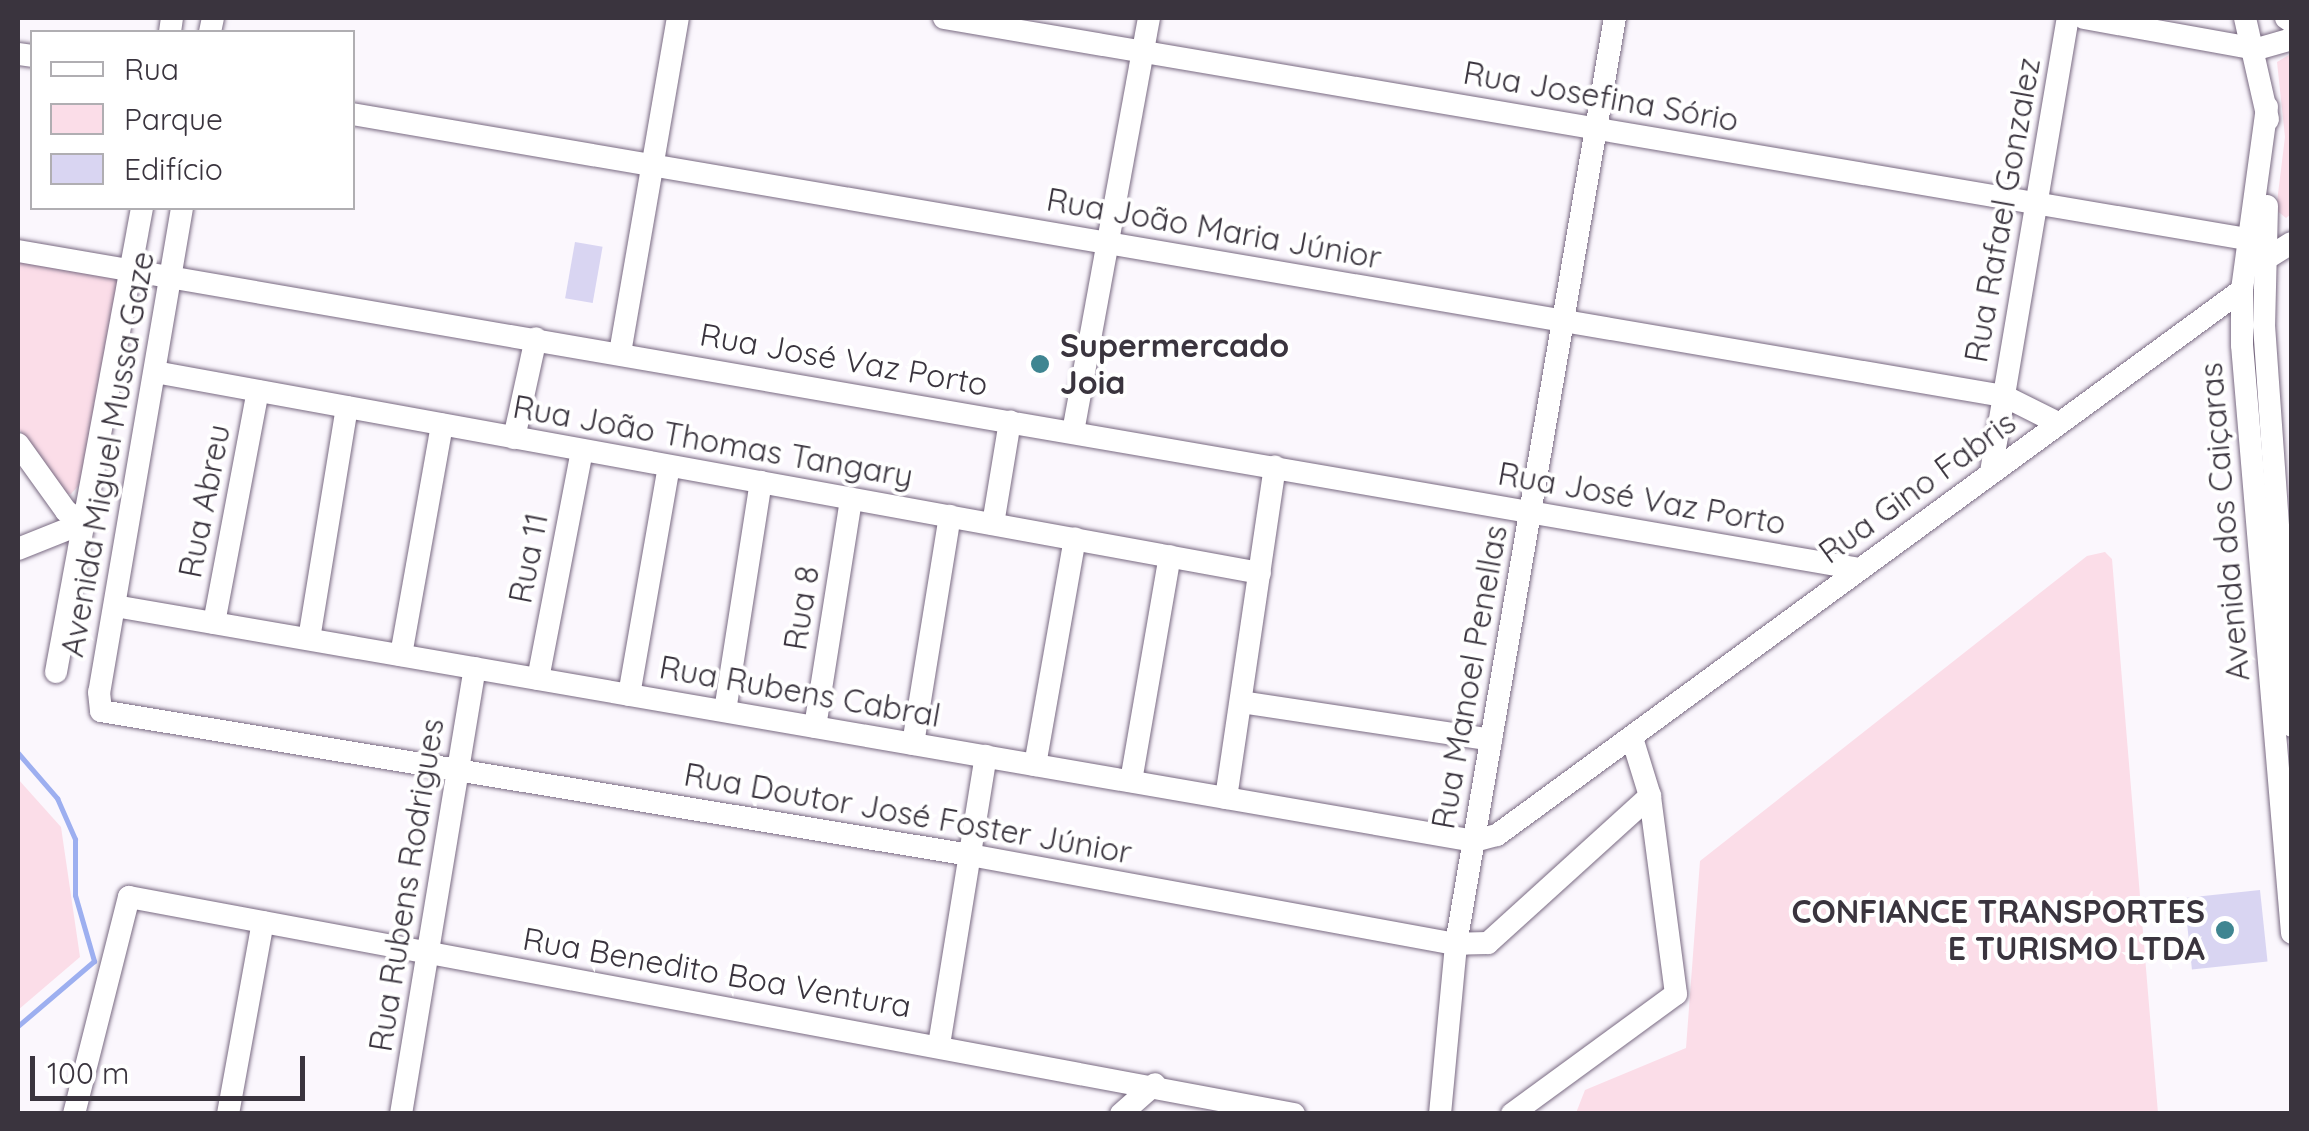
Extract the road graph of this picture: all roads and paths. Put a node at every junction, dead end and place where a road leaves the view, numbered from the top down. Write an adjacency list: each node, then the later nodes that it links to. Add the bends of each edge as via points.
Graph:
1 (678, 18): 14 (street)
2 (944, 18): 10 (street, Rua Josefina Sório)
3 (1149, 18): 10 (street)
4 (1615, 18): 13 (street, Rua Manoel Penellas)
5 (2068, 18): 15 (street, Rua Rafael Gonzalez)
6 (2084, 18): 9 (street)
7 (2245, 18): 9 (street, Avenida dos Caiçaras)
8 (2292, 40): 9 (street)
9 (2257, 50): 11 (street, Avenida dos Caiçaras)
10 (1143, 51): 13 (street, Rua Josefina Sório); 19 (street)
11 (2267, 107): 18 (street, Avenida dos Caiçaras); 22 (street, Avenida dos Caiçaras, via 2270,177)
12 (355, 115): 14 (street, Rua João Maria Júnior)
13 (1596, 128): 15 (street, Rua Josefina Sório); 26 (street, Rua Manoel Penellas)
14 (652, 165): 19 (street, Rua João Maria Júnior); 28 (street)
15 (2036, 204): 18 (street, Rua Josefina Sório); 31 (street, Rua Rafael Gonzalez)
16 (142, 210): 23 (street, Avenida Miguel Mussa Gaze)
17 (182, 210): 24 (street, Avenida Miguel Mussa Gaze)
18 (2248, 240): 25 (street, Avenida dos Caiçaras)
19 (1108, 243): 26 (street, Rua João Maria Júnior); 36 (street)
20 (2292, 244): 22 (street)
21 (18, 250): 23 (street)
22 (2262, 262): 65 (street, Avenida dos Caiçaras)
23 (132, 267): 24 (street, Rua José Vaz Porto); 47 (street, Avenida Miguel Mussa Gaze)
24 (172, 274): 27 (street, Rua José Vaz Porto); 29 (street, Avenida Miguel Mussa Gaze)
25 (2242, 290): 34 (street, Rua Gino Fabris); 70 (street, Avenida dos Caiçaras)
26 (1563, 321): 31 (street, Rua João Maria Júnior); 45 (street, Rua Manoel Penellas)
27 (536, 338): 28 (street, Rua José Vaz Porto); 37 (street)
28 (620, 353): 33 (street, Rua José Vaz Porto)
29 (155, 372): 30 (street, Rua João Thomas Tangary); 54 (street, Avenida Miguel Mussa Gaze)
30 (258, 392): 32 (street, Rua João Thomas Tangary); 55 (street, Rua Abreu)
31 (2004, 396): 34 (street, Rua João Maria Júnior); 42 (street, Rua Rafael Gonzalez)
32 (347, 407): 35 (street, Rua João Thomas Tangary); 56 (street)
33 (1010, 421): 36 (street, Rua José Vaz Porto); 48 (street)
34 (2058, 424): 42 (street, Rua Gino Fabris)
35 (442, 425): 37 (street, Rua João Thomas Tangary); 57 (street)
36 (1073, 432): 41 (street, Rua José Vaz Porto)
37 (514, 438): 39 (street, Rua João Thomas Tangary)
38 (18, 444): 47 (street, via 66,511)
39 (582, 450): 40 (street, Rua João Thomas Tangary); 60 (street, Rua 11)
40 (670, 466): 43 (street, Rua João Thomas Tangary); 61 (street)
41 (1275, 467): 45 (street, Rua José Vaz Porto); 53 (street)
42 (1991, 472): 52 (street, Rua Gino Fabris)
43 (760, 482): 44 (street, Rua João Thomas Tangary); 64 (street)
44 (851, 499): 46 (street, Rua João Thomas Tangary); 66 (street, Rua 8)
45 (1530, 512): 52 (street, Rua José Vaz Porto); 68 (street, Rua Manoel Penellas)
46 (950, 516): 48 (street, Rua João Thomas Tangary); 69 (street)
47 (83, 522): 50 (street); 59 (street, Avenida Miguel Mussa Gaze)
48 (993, 524): 49 (street, Rua João Thomas Tangary)
49 (1075, 539): 51 (street, Rua João Thomas Tangary); 72 (street)
50 (18, 550)
51 (1170, 556): 53 (street, Rua João Thomas Tangary); 74 (street)
52 (1859, 569): 67 (street, Rua Gino Fabris)
53 (1260, 572): 62 (street)
54 (115, 606): 55 (street, Rua Rubens Cabral); 63 (street, Avenida Miguel Mussa Gaze)
55 (214, 622): 56 (street, Rua Rubens Cabral)
56 (309, 639): 57 (street, Rua Rubens Cabral)
57 (401, 655): 58 (street, Rua Rubens Cabral)
58 (475, 668): 60 (street, Rua Rubens Cabral); 73 (street, Rua Rubens Rodrigues)
59 (56, 672)
60 (538, 679): 61 (street, Rua Rubens Cabral)
61 (630, 694): 64 (street, Rua Rubens Cabral)
62 (1240, 702): 68 (street); 76 (street)
63 (101, 711): 73 (street, Rua Doutor José Foster Júnior)
64 (725, 711): 66 (street, Rua Rubens Cabral)
65 (2292, 726)
66 (815, 727): 69 (street, Rua Rubens Cabral)
67 (1632, 738): 75 (street); 77 (street, Rua Gino Fabris, via 1497,835)
68 (1491, 740): 77 (street, Rua Manoel Penellas)
69 (913, 744): 71 (street, Rua Rubens Cabral)
70 (2283, 746): 80 (street, Avenida dos Caiçaras)
71 (986, 756): 72 (street, Rua Rubens Cabral); 78 (street)
72 (1034, 765): 74 (street, Rua Rubens Cabral)
73 (457, 770): 78 (street, Rua Doutor José Foster Júnior); 82 (street, Rua Rubens Rodrigues)
74 (1131, 781): 76 (street, Rua Rubens Cabral)
75 (1650, 796): 81 (street, Rua Doutor José Foster Júnior, via 1488,943); 91 (street, via 1676,994)
76 (1226, 798): 77 (street, Rua Rubens Cabral)
77 (1474, 841): 81 (street, Rua Manoel Penellas)
78 (970, 855): 81 (street, Rua Doutor José Foster Júnior); 83 (street)
79 (263, 922): 82 (street, Rua Benedito Boa Ventura); 85 (street, Rua Benedito Boa Ventura, via 128,898); 86 (street)
80 (2292, 933)
81 (1456, 944): 90 (street, Rua Manoel Penellas)
82 (428, 952): 83 (street, Rua Benedito Boa Ventura); 87 (street, Rua Rubens Rodrigues)
83 (939, 1045): 84 (street, Rua Benedito Boa Ventura)
84 (1155, 1084): 88 (street); 89 (street, Rua Benedito Boa Ventura)
85 (74, 1114)
86 (228, 1114)
87 (401, 1114)
88 (1121, 1114)
89 (1294, 1114)
90 (1440, 1114)
91 (1512, 1114)

